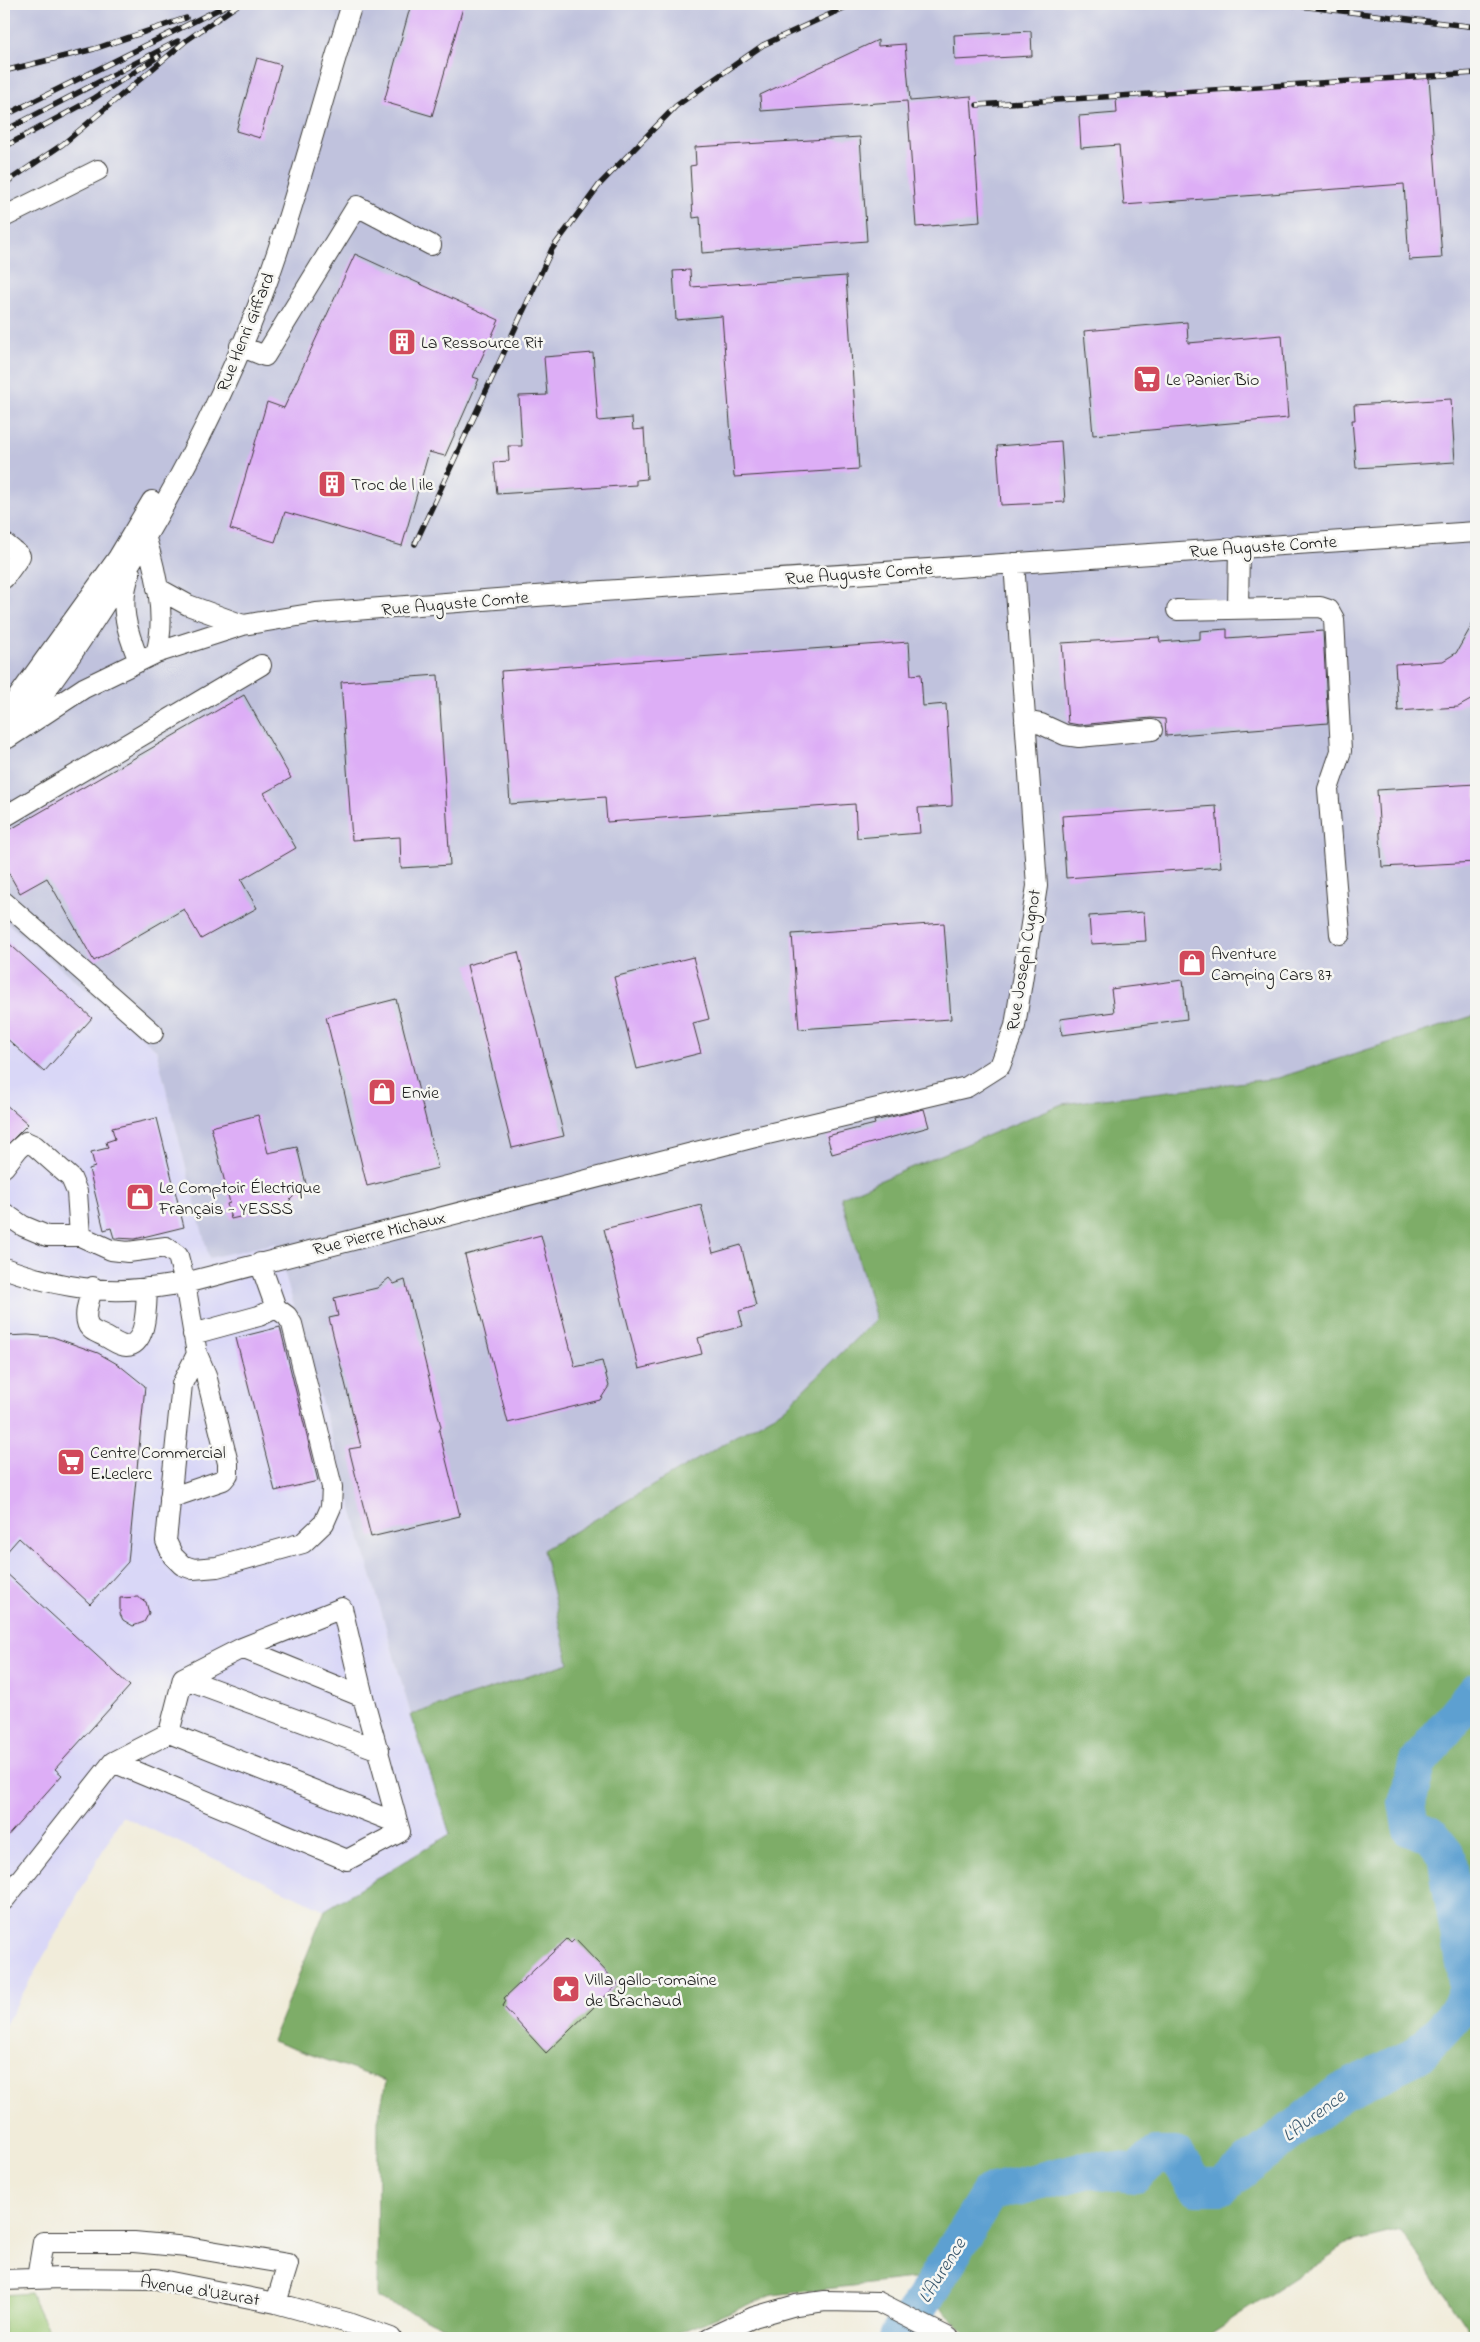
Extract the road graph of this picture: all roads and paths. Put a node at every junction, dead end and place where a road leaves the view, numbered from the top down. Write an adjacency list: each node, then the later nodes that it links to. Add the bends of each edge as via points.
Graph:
1 (352, 4): 5 (street, Rue Henri Giffard, via 277,254)
2 (98, 170): 3 (street)
3 (4, 217)
4 (431, 246): 6 (street, via 357,206 265,356)
5 (251, 322): 6 (street, Rue Henri Giffard); 21 (street, via 236,338 185,441 118,558 5,715)
6 (240, 346): 9 (street, Rue Henri Giffard, via 206,424)
7 (1476, 532): 10 (street, Rue Auguste Comte)
8 (4, 543): 12 (street, via 20,556)
9 (141, 547): 13 (street, via 155,568); 17 (street, via 125,586 123,611 128,632); 21 (street, via 71,656)
10 (1239, 547): 11 (street, Rue Auguste Comte); 14 (street)
11 (1014, 563): 16 (street, Rue Auguste Comte, via 316,613); 19 (street, Rue Joseph Cugnot)
12 (4, 578)
13 (158, 588): 16 (street, via 188,606); 17 (street, via 160,621)
14 (1238, 609): 15 (street); 24 (street, via 1320,607 1329,610 1334,619 1342,752 1328,789)
15 (1177, 610)
16 (243, 625): 17 (street, Rue Auguste Comte)
17 (148, 657): 21 (street, Rue Auguste Comte, via 84,688)
18 (262, 665): 22 (street)
19 (1025, 721): 20 (street, via 1079,737); 26 (street, Rue Joseph Cugnot, via 1037,886 1015,1026 1000,1066 967,1086)
20 (1152, 730)
21 (6, 740)
22 (4, 817)
23 (4, 902): 25 (street)
24 (1340, 934)
25 (153, 1033)
26 (751, 1138): 30 (street, Rue Pierre Michaux)
27 (4, 1167): 29 (street, via 26,1142 36,1146 71,1178 78,1192)
28 (4, 1213): 29 (street, via 23,1226 47,1236)
29 (80, 1236): 32 (street, via 111,1250 128,1252 166,1247 178,1256)
30 (260, 1263): 32 (street, Rue Pierre Michaux); 35 (street)
31 (4, 1268): 33 (street, Rue Pierre Michaux, via 57,1284)
32 (185, 1283): 34 (street, Rue Pierre Michaux); 36 (street)
33 (93, 1288): 34 (street, Rue Pierre Michaux); 34 (street, via 87,1324 92,1330 128,1346 142,1334)
34 (147, 1288)
35 (276, 1308): 36 (street); 38 (street, via 292,1324 332,1487 331,1507 324,1523 302,1543 216,1567 193,1569 182,1565 173,1556 166,1541)
36 (193, 1334): 37 (street)
37 (197, 1354): 38 (street, via 182,1384); 38 (street, via 206,1374 228,1474 223,1480)
38 (170, 1498)
39 (242, 1648): 40 (street); 41 (street); 41 (street, via 342,1608)
40 (183, 1678): 42 (street); 43 (street)
41 (363, 1697): 43 (street)
42 (169, 1733): 44 (street); 45 (street)
43 (379, 1750): 45 (street)
44 (113, 1762): 45 (street, via 347,1860 400,1832); 46 (street)
45 (397, 1823)
46 (4, 1900)
47 (37, 2278): 48 (street, Avenue d'Uzurat); 49 (street, Avenue d'Uzurat, via 156,2279); 49 (street, via 43,2242 134,2242 187,2247 288,2264)
48 (4, 2280)
49 (276, 2303): 50 (street, Avenue d'Uzurat)
50 (391, 2338)
51 (709, 2338): 52 (street, via 754,2317 825,2301 878,2302)
52 (949, 2338)

